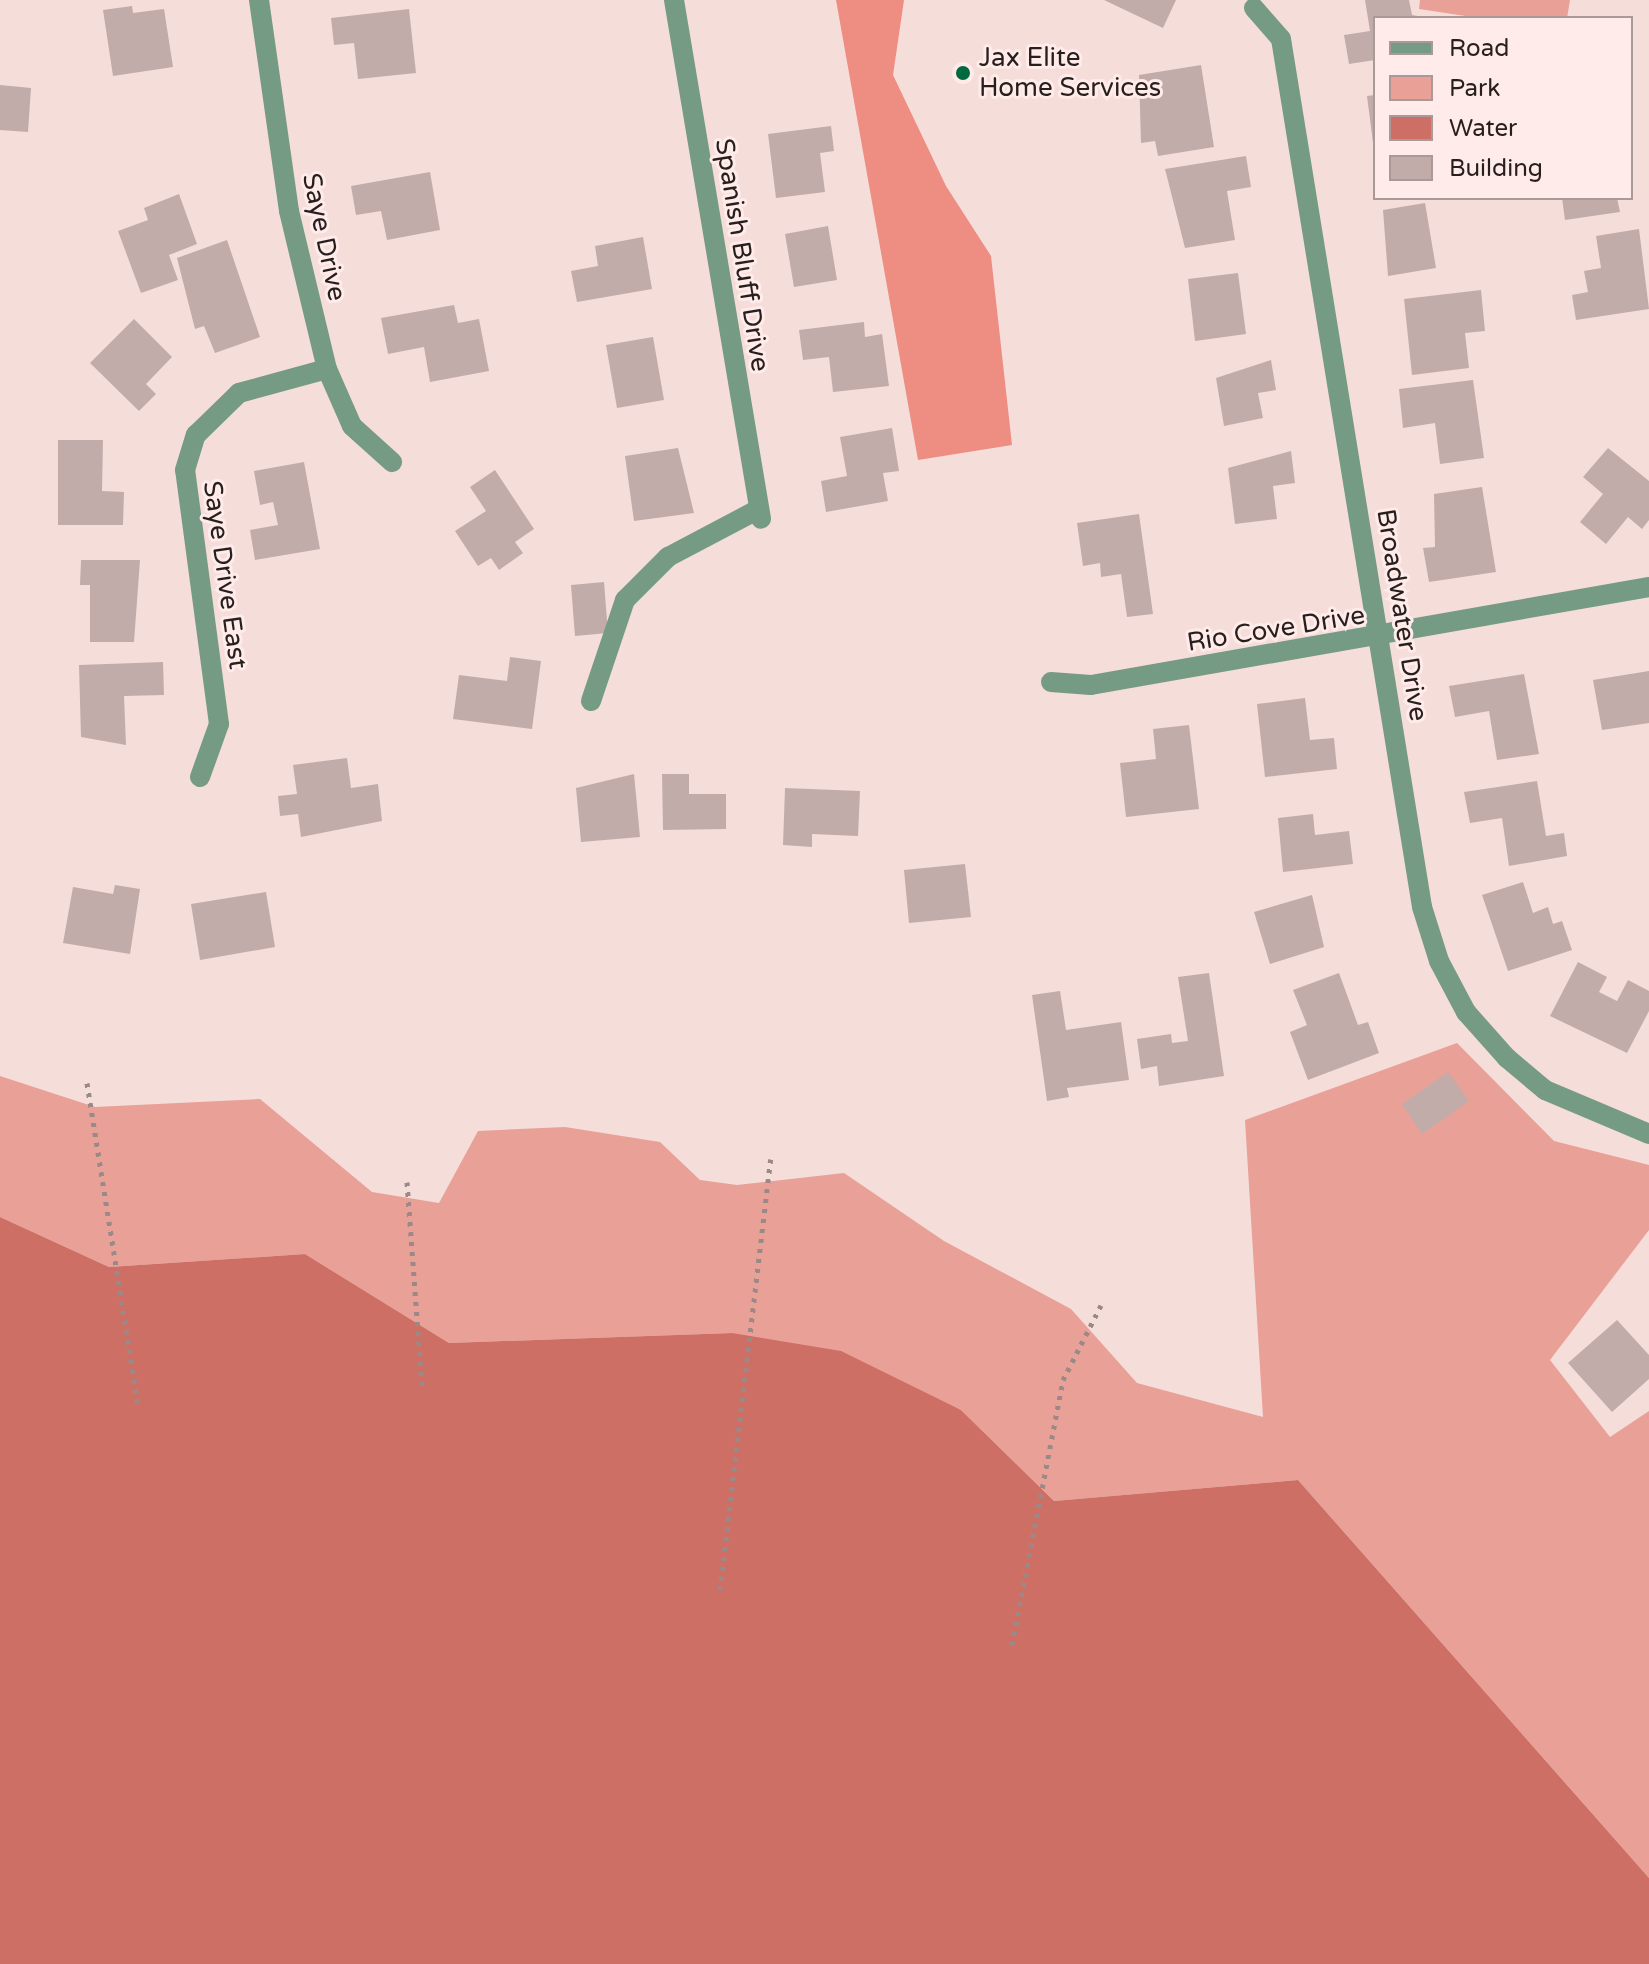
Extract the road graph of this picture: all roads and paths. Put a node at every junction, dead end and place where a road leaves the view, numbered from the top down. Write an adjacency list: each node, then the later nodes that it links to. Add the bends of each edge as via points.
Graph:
1 (259, 0): 4 (street, Saye Drive, via 289,211)
2 (674, 0): 9 (street, Spanish Bluff Drive, via 760,514 668,557 625,600)
3 (1254, 8): 7 (street, Broadwater Drive, via 1281,39)
4 (327, 369): 5 (street, Saye Drive, via 352,426); 10 (street, Saye Drive East, via 239,393 196,435 185,470 219,724)
5 (392, 462)
6 (1649, 587): 7 (street, Rio Cove Drive)
7 (1381, 638): 8 (street, Rio Cove Drive, via 1091,685); 12 (street, Broadwater Drive, via 1422,907 1466,1012 1545,1090)
8 (1051, 682)
9 (591, 701)
10 (200, 777)
11 (87, 1083): 17 (path)
12 (1649, 1134)
13 (771, 1159): 18 (path)
14 (407, 1182): 16 (path)
15 (1101, 1305): 19 (path, via 1063,1380)
16 (422, 1387)
17 (138, 1405)
18 (720, 1590)
19 (1012, 1645)

